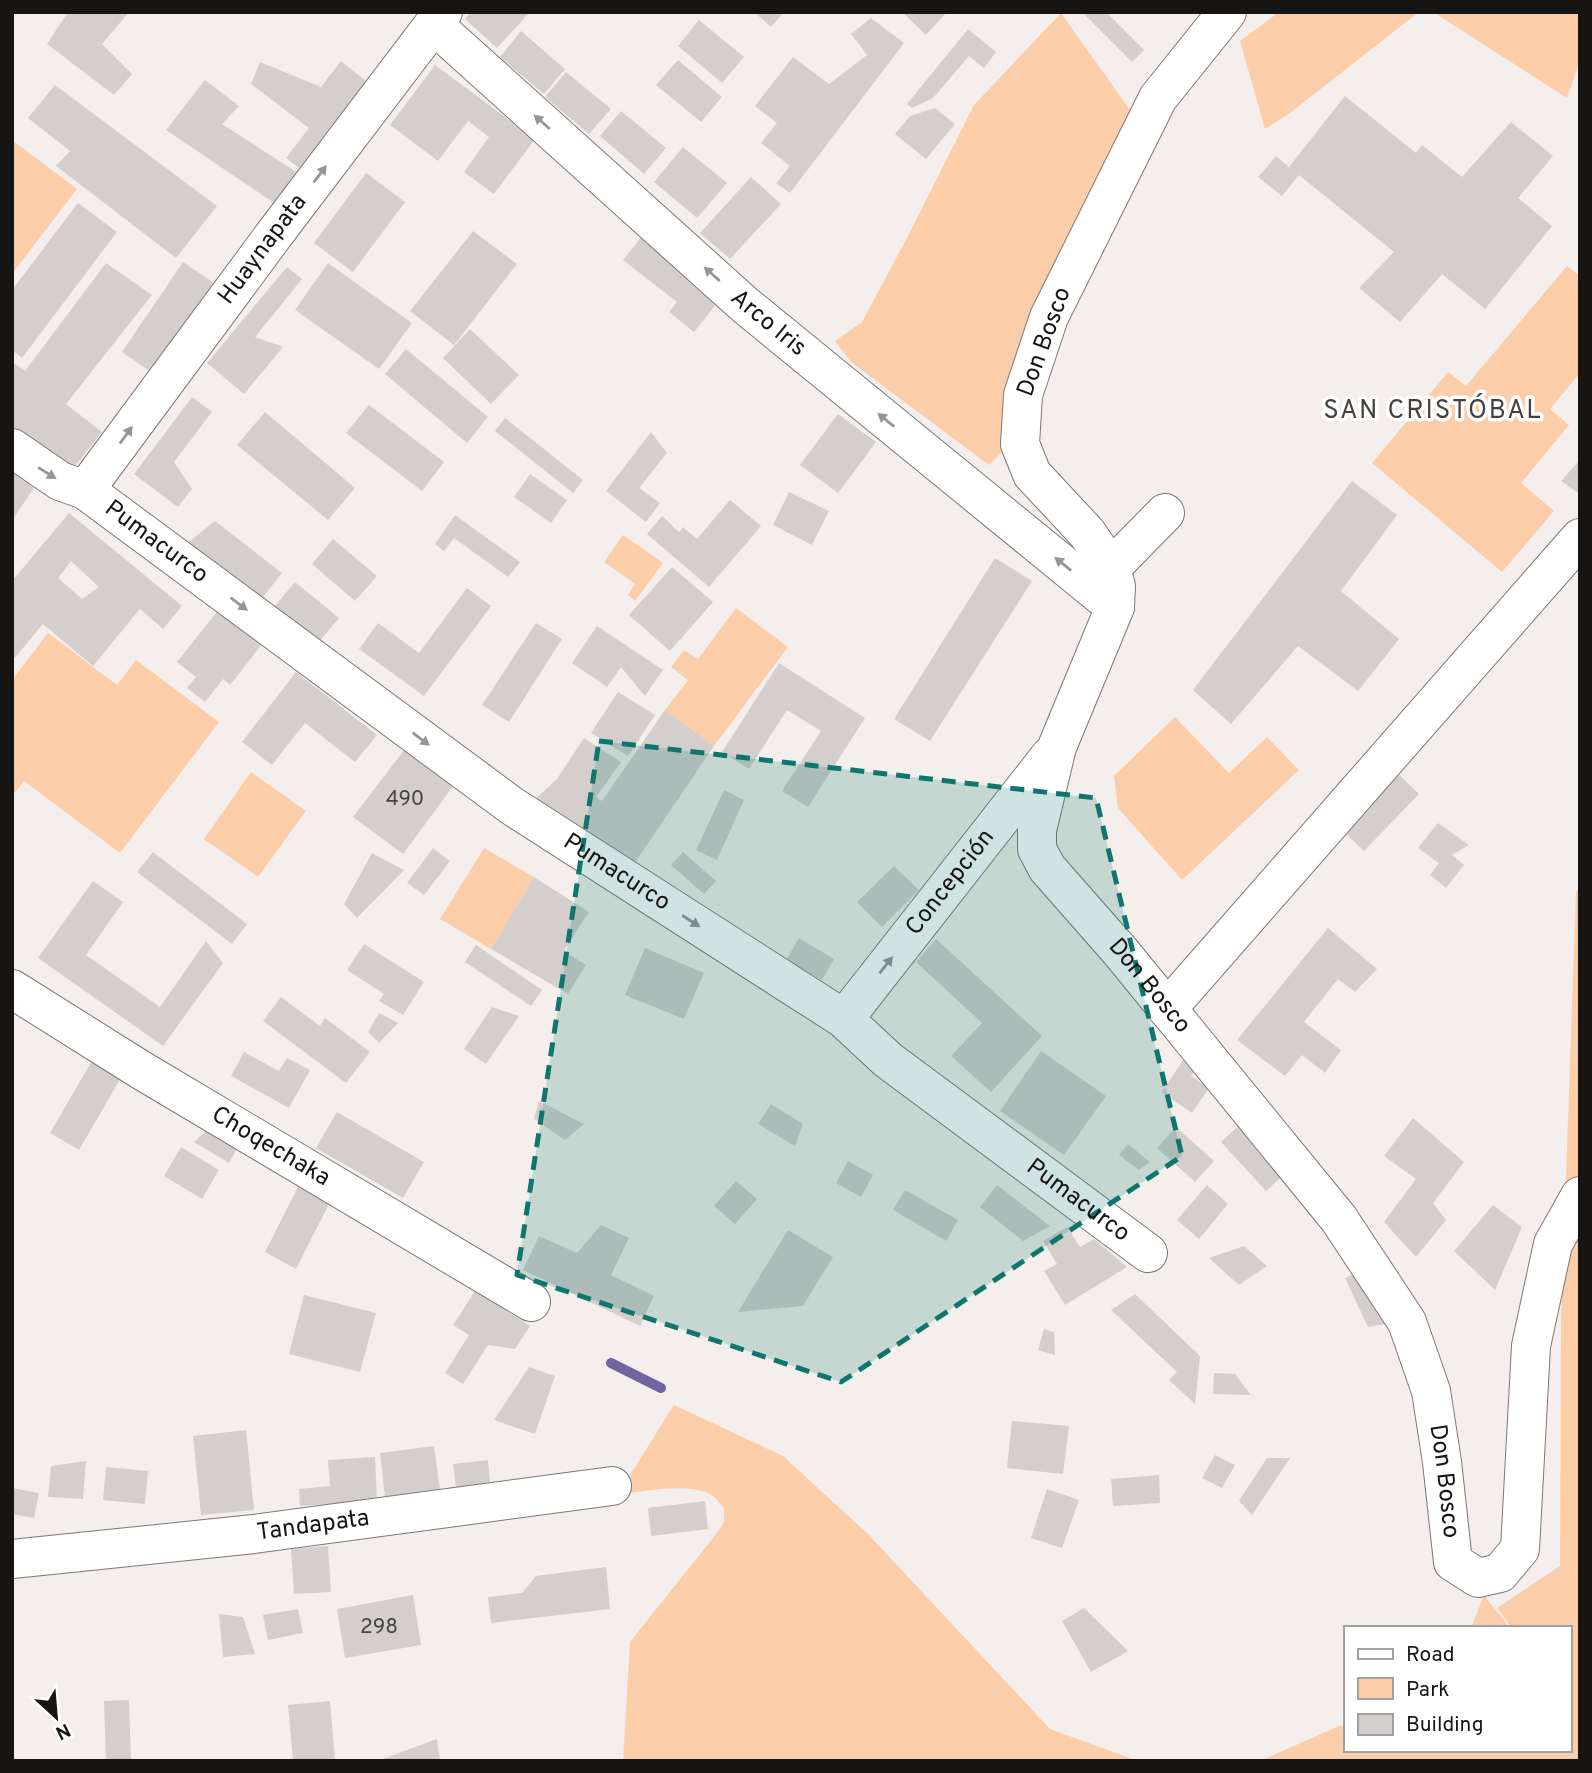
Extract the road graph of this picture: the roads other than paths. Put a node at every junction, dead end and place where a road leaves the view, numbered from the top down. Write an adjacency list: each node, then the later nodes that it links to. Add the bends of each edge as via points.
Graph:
1 (1227, 12): 7 (street, Don Bosco, via 1158,98 1049,317 1023,395 1020,444 1032,474 1087,533)
2 (439, 19): 4 (street, Huaynapata, one-way to 2); 8 (street, Arco Iris, one-way to 2, via 745,305)
3 (12, 449): 4 (street, Pumacurco, one-way to 4, via 44,472)
4 (85, 490): 12 (street, Pumacurco, one-way to 12, via 512,806)
5 (1165, 513): 7 (street)
6 (1580, 538): 11 (street)
7 (1111, 568): 8 (street, Don Bosco)
8 (1115, 607): 9 (street, Don Bosco)
9 (1057, 747): 11 (street, Don Bosco, via 1037,830 1037,849 1047,868); 12 (street, Concepción, one-way to 9)
10 (12, 989): 15 (street, Choqechaka)
11 (1167, 1009): 13 (street, Don Bosco, via 1339,1219 1407,1322 1431,1391 1453,1562 1478,1578 1500,1573 1521,1549 1531,1346 1553,1244)
12 (844, 1019): 14 (street, Pumacurco, via 888,1060)
13 (1580, 1196)
14 (1148, 1253)
15 (531, 1302)
16 (612, 1486): 17 (street, Tandapata, via 254,1534)
17 (12, 1559)

